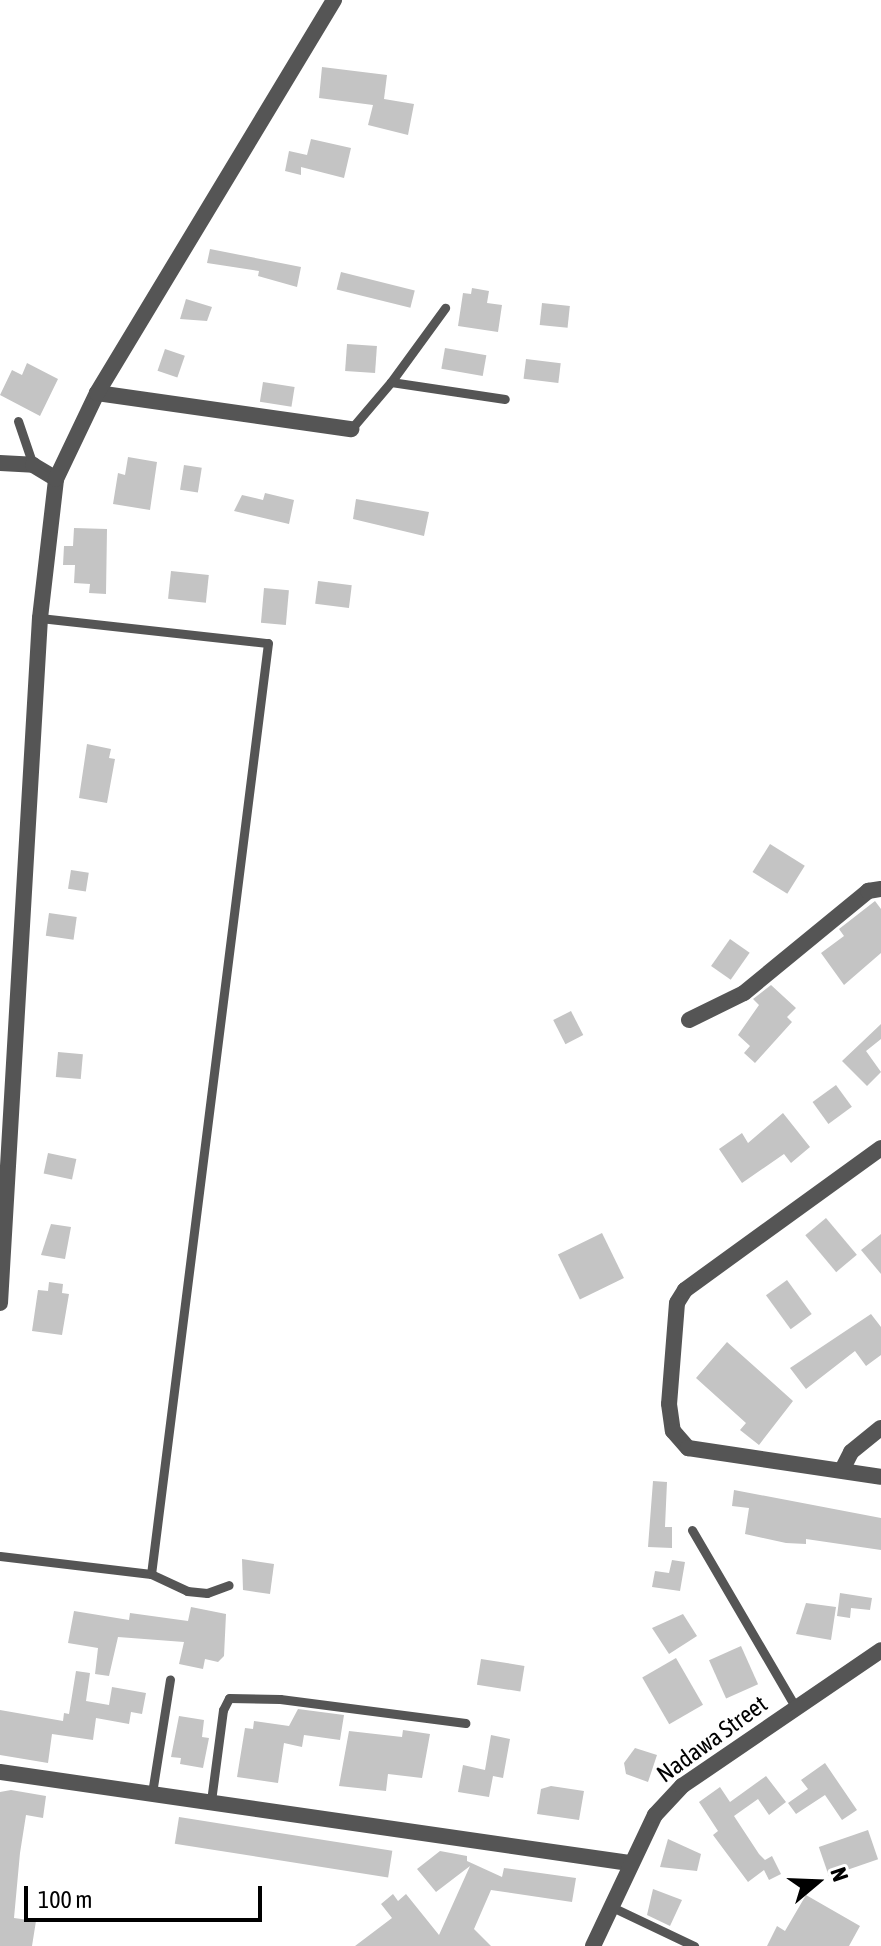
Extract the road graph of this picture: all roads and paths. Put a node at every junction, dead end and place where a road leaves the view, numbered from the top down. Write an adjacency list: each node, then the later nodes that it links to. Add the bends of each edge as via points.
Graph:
1 (334, 0): 4 (street)
2 (445, 308): 3 (lane)
3 (391, 382): 5 (lane); 7 (lane)
4 (97, 393): 7 (street); 10 (street)
5 (505, 399)
6 (18, 421): 9 (lane)
7 (351, 429)
8 (0, 463): 9 (street)
9 (33, 465): 10 (street)
10 (56, 479): 11 (street)
11 (40, 618): 15 (street); 21 (lane, via 268,643)
12 (881, 889): 13 (street, via 868,891 744,993)
13 (689, 1020)
14 (881, 1148): 17 (street, via 713,1265 677,1303 669,1404 673,1431 688,1448)
15 (0, 1303)
16 (881, 1428): 17 (street, via 851,1452)
17 (842, 1470): 18 (street)
18 (881, 1477)
19 (692, 1530): 25 (lane)
20 (0, 1556): 21 (lane)
21 (151, 1574): 22 (lane, via 187,1591 207,1593)
22 (229, 1585)
23 (881, 1650): 25 (street, Nadawa Street)
24 (170, 1679): 28 (lane)
25 (796, 1708): 30 (street, Nadawa Street, via 682,1786 655,1815)
26 (465, 1723): 29 (lane, via 268,1698 229,1698)
27 (0, 1772): 28 (street)
28 (152, 1793): 29 (street)
29 (211, 1801): 30 (street)
30 (629, 1863): 31 (street, Nadawa Street)
31 (612, 1907): 32 (street, Nadawa Street); 33 (lane)
32 (593, 1946)
33 (694, 1946)

